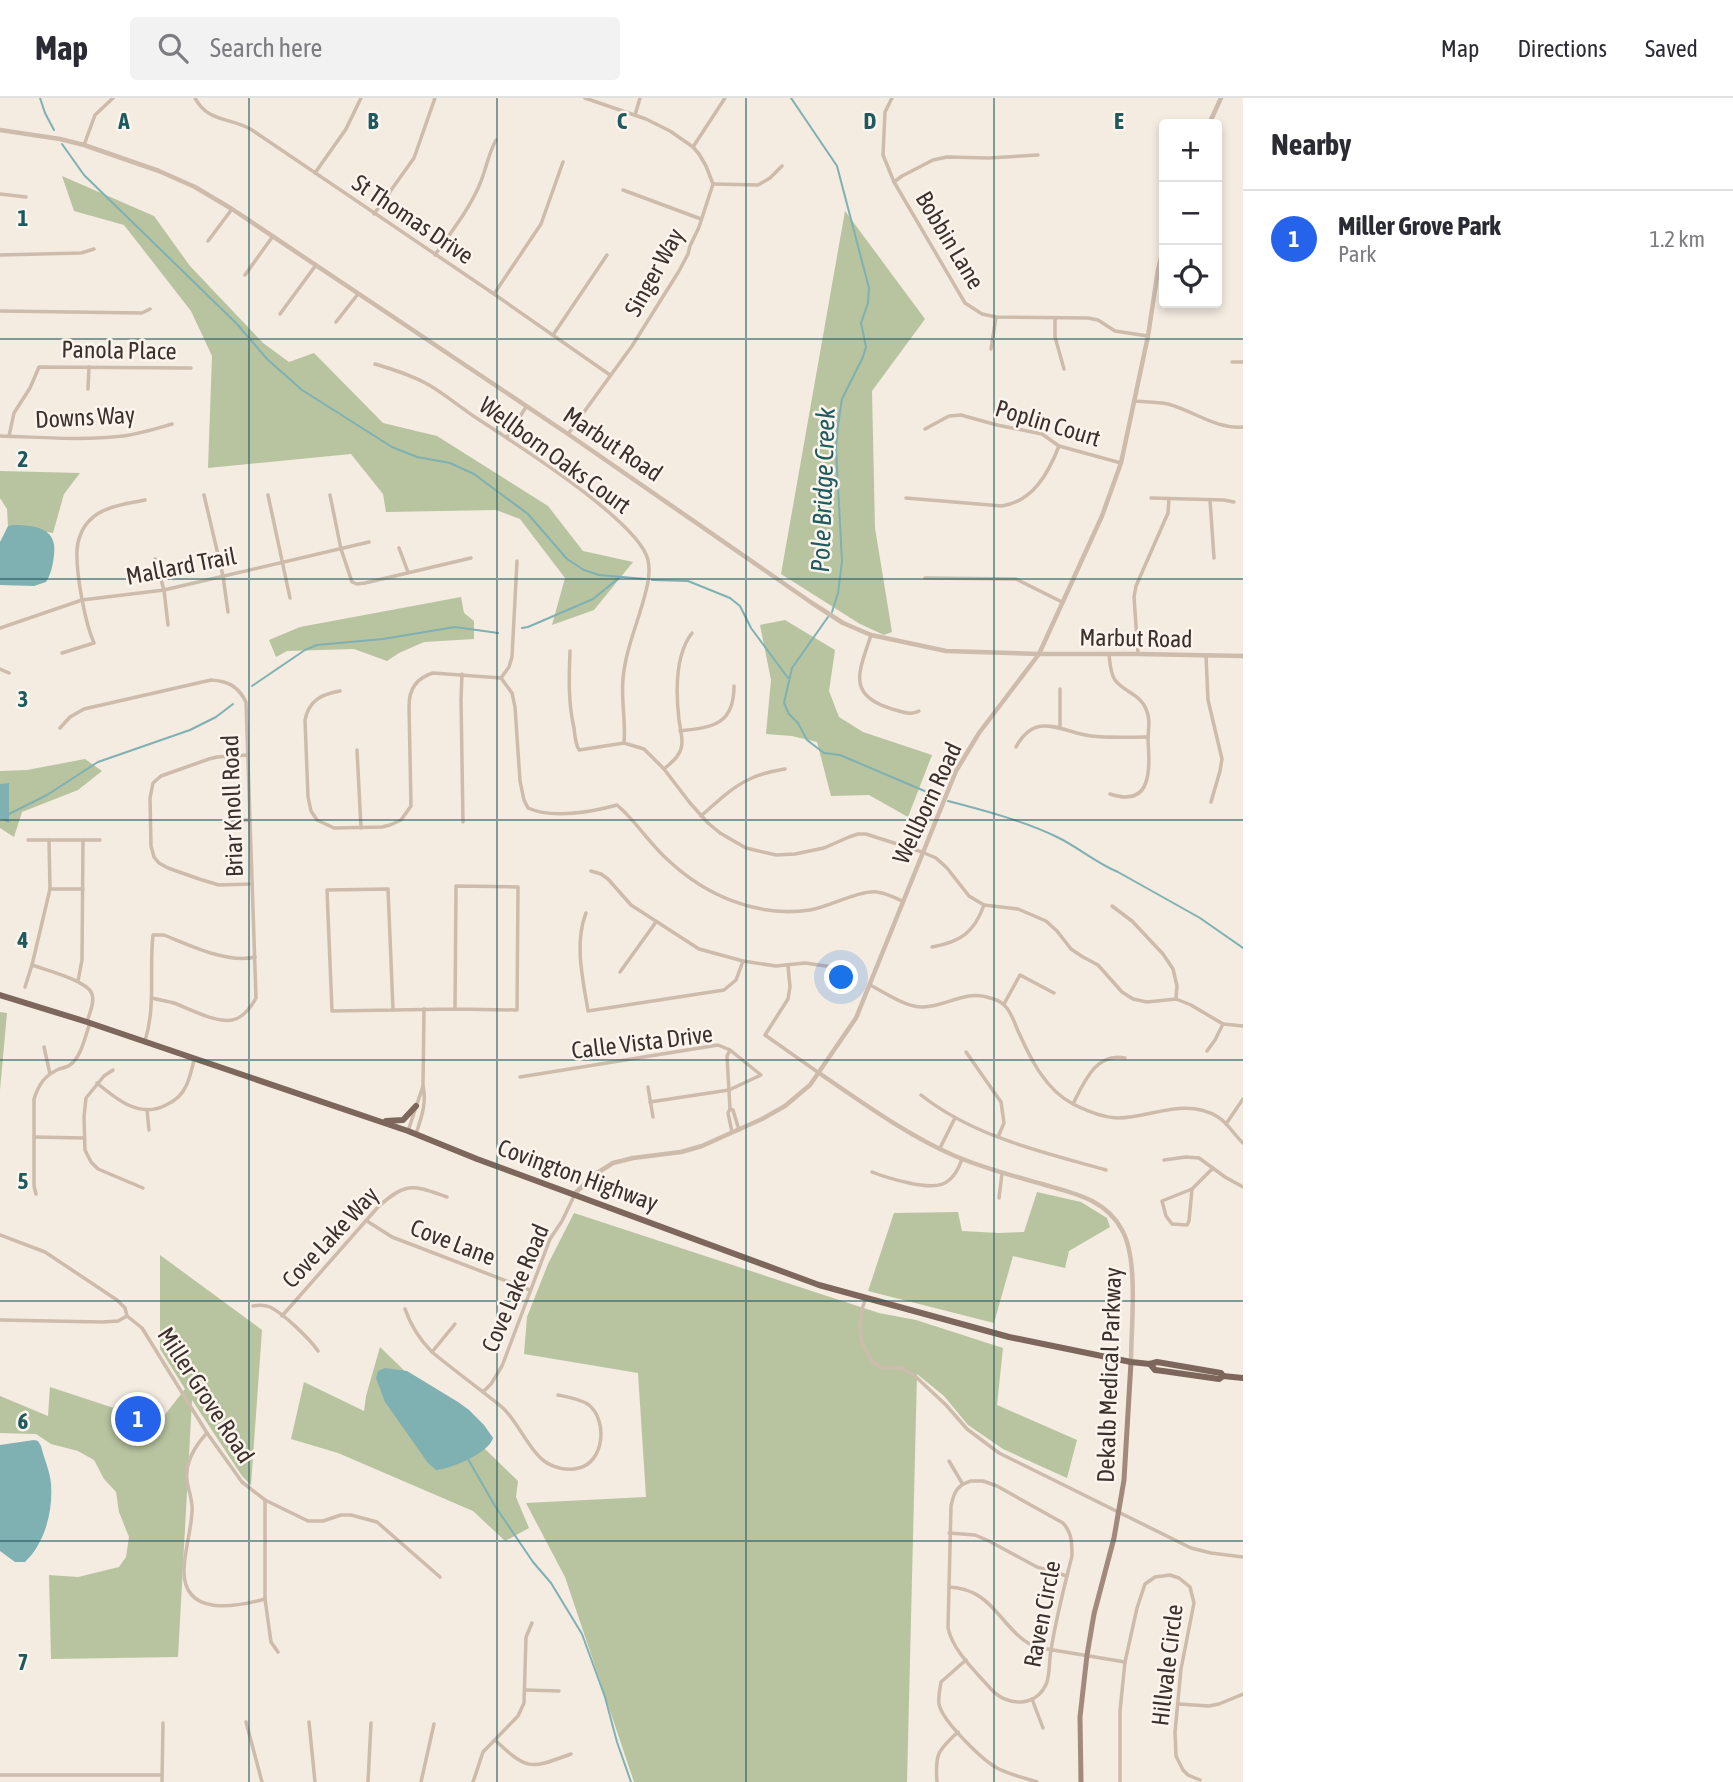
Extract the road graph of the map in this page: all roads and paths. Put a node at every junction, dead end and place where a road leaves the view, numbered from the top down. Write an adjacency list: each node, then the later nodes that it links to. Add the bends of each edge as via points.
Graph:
1 (113, 98): 14 (street, via 95,115)
2 (195, 98): 19 (street, St Thomas Drive, via 208,114 244,125)
3 (360, 98): 19 (street)
4 (435, 98): 26 (street, via 414,158)
5 (584, 98): 10 (street)
6 (640, 98): 10 (street)
7 (725, 98): 15 (street)
8 (892, 98): 20 (street, Bobbin Lane, via 885,112 883,155)
9 (1221, 98): 11 (street)
10 (635, 116): 15 (street, via 658,124)
11 (1211, 119)
12 (0, 130): 14 (street, Marbut Road)
13 (496, 140): 32 (street, via 470,205)
14 (84, 145): 25 (street, Marbut Road, via 159,171)
15 (693, 147): 21 (street)
16 (1038, 155): 20 (street, via 947,157)
17 (563, 162): 38 (street, via 541,224)
18 (782, 166): 21 (street, via 758,184)
19 (315, 173): 26 (street, St Thomas Drive)
20 (894, 182): 42 (street, Bobbin Lane, via 965,303)
21 (713, 184): 27 (street, Singer Way)
22 (623, 190): 27 (street)
23 (0, 194): 24 (street)
24 (26, 197)
25 (232, 209): 28 (street, Marbut Road); 29 (street)
26 (374, 214): 32 (street, St Thomas Drive)
27 (701, 219): 54 (street, Singer Way, via 679,271)
28 (273, 236): 34 (street, Marbut Road); 36 (street)
29 (208, 241)
30 (94, 249): 31 (street)
31 (0, 255)
32 (435, 255): 38 (street, St Thomas Drive)
33 (607, 255): 45 (street)
34 (316, 265): 37 (street, Marbut Road); 41 (street)
35 (1159, 268): 46 (street, Wellborn Road)
36 (245, 275)
37 (358, 294): 44 (street); 57 (street, Marbut Road)
38 (494, 294): 45 (street, St Thomas Drive)
39 (150, 309): 40 (street, via 142,313)
40 (0, 310)
41 (280, 314)
42 (996, 317): 43 (street, Bobbin Lane); 47 (street)
43 (1055, 318): 46 (street, Bobbin Lane, via 1098,320 1115,331); 53 (street)
44 (336, 322)
45 (553, 335): 54 (street, St Thomas Drive)
46 (1148, 337): 56 (street, Wellborn Road)
47 (991, 349)
48 (1232, 362): 49 (street)
49 (1243, 362)
50 (375, 364): 64 (street, Wellborn Oaks Court, via 430,386)
51 (89, 367): 52 (street, Panola Place); 55 (street); 63 (street, Panola Place, via 39,367 14,413)
52 (191, 368)
53 (1064, 369)
54 (610, 375): 61 (street, Singer Way)
55 (88, 389)
56 (1134, 401): 59 (street, via 1166,404 1217,425); 66 (street, Wellborn Road)
57 (526, 407): 61 (street, Marbut Road); 64 (street)
58 (172, 424): 63 (street, Downs Way, via 123,436)
59 (1243, 427)
60 (925, 429): 65 (street, Poplin Court, via 961,415 1042,434)
61 (568, 434): 95 (street, Marbut Road, via 821,609)
62 (0, 436): 63 (street, Downs Way)
63 (9, 436)
64 (507, 437): 117 (street, Wellborn Oaks Court, via 591,498 634,536 648,558 646,593 623,677)
65 (1059, 446): 66 (street, Poplin Court); 70 (street, via 1044,477 1013,504)
66 (1121, 463): 90 (street, Wellborn Road)
67 (204, 495): 85 (street)
68 (268, 495): 83 (street)
69 (330, 495): 78 (street)
70 (906, 498)
71 (1152, 498): 72 (street)
72 (1169, 499): 74 (street); 101 (street, via 1168,513 1136,586)
73 (145, 500): 89 (street, via 100,512 81,533 77,550)
74 (1210, 500): 75 (street); 80 (street)
75 (1234, 502)
76 (369, 542): 78 (street, Mallard Trail)
77 (399, 548): 84 (street)
78 (341, 550): 83 (street, Mallard Trail); 84 (street, via 352,582 357,584)
79 (471, 558): 84 (street)
80 (1214, 558)
81 (155, 559): 87 (street)
82 (517, 561): 108 (street, via 512,657)
83 (283, 563): 85 (street, Mallard Trail); 88 (street)
84 (408, 572)
85 (223, 576): 87 (street, Mallard Trail); 91 (street)
86 (925, 578): 90 (street, via 1016,579)
87 (164, 590): 89 (street, Mallard Trail); 92 (street)
88 (290, 598)
89 (82, 600): 93 (street, Mallard Trail); 97 (street, via 94,643)
90 (1062, 601): 99 (street, Wellborn Road)
91 (229, 612)
92 (168, 625)
93 (0, 628)
94 (692, 633): 115 (street, via 677,685)
95 (871, 635): 98 (street, Marbut Road, via 946,652); 112 (street, via 859,672 869,699 907,713)
96 (570, 651): 117 (street, via 568,690 576,745 579,750)
97 (62, 653)
98 (1024, 654): 99 (street, Marbut Road); 104 (street)
99 (1039, 654): 100 (street, Marbut Road); 104 (street, Wellborn Road)
100 (1109, 654): 101 (street, Marbut Road); 116 (street, via 1116,681 1141,698 1150,720)
101 (1138, 654): 102 (street, Marbut Road)
102 (1206, 656): 103 (street, Marbut Road); 124 (street, via 1208,700 1222,759)
103 (1243, 656)
104 (1030, 668): 134 (street, Wellborn Road, via 956,771)
105 (0, 669): 106 (street)
106 (9, 673)
107 (462, 674): 108 (street); 128 (street); 129 (street, via 433,673 412,687 411,806 397,823)
108 (501, 678): 139 (street, via 512,693 520,782 528,808 558,814 617,805 682,872 719,895 754,908 808,910 869,892)
109 (734, 686): 115 (street, via 730,711 718,723)
110 (1060, 689): 113 (street)
111 (340, 691): 129 (street, via 317,698 307,713 308,797 317,820 334,828)
112 (919, 711)
113 (1060, 726): 116 (street, via 1110,738); 118 (street, via 1032,730)
114 (60, 729): 120 (street, Briar Knoll Road, via 84,709 222,681 232,684 246,702)
115 (680, 731): 121 (street, via 680,752)
116 (1148, 737): 123 (street, via 1149,769 1141,793)
117 (624, 743): 121 (street, via 644,749)
118 (1016, 747)
119 (357, 750): 129 (street)
120 (248, 755): 126 (street, Briar Knoll Road); 136 (street, via 217,757 160,776 150,798 151,846 154,857 168,868 219,885)
121 (664, 769): 125 (street)
122 (785, 769): 125 (street, via 743,783)
123 (1110, 794)
124 (1210, 802)
125 (701, 816): 134 (street, via 733,842 776,855 810,852 858,834)
126 (250, 820): 127 (street); 136 (street, Briar Knoll Road)
127 (224, 821)
128 (463, 822)
129 (360, 828)
130 (29, 840): 131 (street)
131 (49, 840): 132 (street); 137 (street)
132 (83, 840): 133 (street); 138 (street)
133 (100, 840)
134 (922, 852): 139 (street, Wellborn Road); 140 (street, via 947,867 969,896)
135 (591, 871): 143 (street, via 608,878 631,905)
136 (252, 884): 145 (street, Briar Knoll Road)
137 (50, 889): 138 (street); 147 (street)
138 (83, 889): 151 (street, via 82,960)
139 (902, 901): 152 (street, Wellborn Road)
140 (984, 905): 144 (street, via 964,935); 157 (street, via 1018,909 1046,921 1133,999)
141 (1112, 906): 157 (street, via 1163,954 1177,986)
142 (586, 913): 146 (street, via 580,928 580,959 588,1011 724,990 736,980)
143 (656, 922): 146 (street, via 699,949); 150 (street)
144 (932, 947)
145 (255, 957): 156 (street, Briar Knoll Road, via 256,998 232,1020); 156 (street, via 226,957 153,935)
146 (743, 961): 148 (street)
147 (32, 965): 151 (street); 153 (street)
148 (788, 966): 149 (street); 173 (street, via 788,999 765,1035)
149 (833, 967)
150 (620, 972)
151 (77, 982): 162 (street, via 92,993)
152 (870, 985): 158 (street, via 912,1006 978,995); 173 (street, Wellborn Road, via 856,1018)
153 (25, 987)
154 (1054, 993): 158 (street, via 1020,975)
155 (0, 995): 162 (main road, Covington Highway)
156 (152, 998): 165 (street)
157 (1176, 999): 163 (street)
158 (1004, 1004): 183 (street, via 1041,1074)
159 (393, 1009): 159 (street, via 332,1011 327,890 388,889); 160 (street)
160 (424, 1009): 161 (street); 177 (street)
161 (455, 1009): 161 (street, via 517,1010 518,887 456,886)
162 (88, 1022): 165 (main road, Covington Highway); 174 (street, via 75,1060)
163 (1223, 1024): 164 (street); 168 (street)
164 (1243, 1026)
165 (145, 1041): 170 (main road, Covington Highway)
166 (44, 1047): 174 (street)
167 (730, 1050): 175 (street, Calle Vista Drive, via 718,1045); 179 (street); 179 (street, Calle Vista Drive, via 761,1075)
168 (1208, 1051)
169 (966, 1052): 197 (street, via 1001,1102 1004,1123)
170 (195, 1058): 186 (street, via 180,1096 162,1108); 189 (main road, Covington Highway)
171 (1125, 1058): 183 (street, via 1117,1056 1095,1065)
172 (113, 1070): 176 (street)
173 (819, 1073): 191 (street, Wellborn Road, via 785,1106); 200 (street, Dekalb Medical Parkway)
174 (50, 1074): 196 (street, via 34,1099)
175 (520, 1077)
176 (97, 1083): 186 (street, via 128,1106); 198 (street, via 86,1098)
177 (423, 1086): 184 (street); 195 (street, via 424,1110)
178 (648, 1087): 182 (street)
179 (729, 1090): 182 (street); 185 (street)
180 (921, 1095): 188 (street)
181 (1243, 1099): 190 (street)
182 (650, 1102): 187 (street)
183 (1073, 1104): 190 (street, via 1118,1118 1194,1109 1213,1114)
184 (416, 1106): 189 (main road, via 403,1120); 193 (street)
185 (730, 1109): 191 (street); 194 (street)
186 (147, 1110): 192 (street)
187 (653, 1117)
188 (955, 1118): 197 (street); 200 (street)
189 (381, 1121): 193 (main road, Covington Highway)
190 (1226, 1124): 199 (street)
191 (739, 1129): 194 (street, Wellborn Road)
192 (149, 1130)
193 (408, 1131): 195 (main road, Covington Highway)
194 (732, 1132): 211 (street, Wellborn Road, via 681,1152 613,1163)
195 (416, 1134): 211 (main road, Covington Highway)
196 (34, 1137): 198 (street); 210 (street)
197 (998, 1137): 204 (street)
198 (84, 1138): 208 (street, via 85,1150 98,1169)
199 (1243, 1143)
200 (940, 1149): 201 (street, Dekalb Medical Parkway)
201 (962, 1159): 205 (street, via 950,1180 936,1187); 206 (street, Dekalb Medical Parkway)
202 (1164, 1160): 203 (street, via 1195,1157)
203 (1213, 1168): 207 (street); 209 (street)
204 (1106, 1170)
205 (872, 1172)
206 (1002, 1173): 213 (street); 226 (street, Dekalb Medical Parkway, via 1081,1195 1102,1206 1121,1227 1132,1256)
207 (1243, 1186)
208 (143, 1188)
209 (1192, 1189): 209 (street, via 1189,1221 1186,1226 1172,1224 1162,1201)
210 (36, 1194)
211 (575, 1194): 216 (street, Cove Lake Road, via 550,1239); 217 (main road, Covington Highway)
212 (447, 1198): 214 (street, Cove Lake Way, via 413,1186 401,1189)
213 (999, 1198)
214 (367, 1221): 216 (street, Cove Lane, via 391,1237); 221 (street, Cove Lake Way)
215 (0, 1235): 220 (street, via 44,1252 117,1300)
216 (530, 1290): 228 (street, Cove Lake Road, via 502,1366)
217 (866, 1298): 226 (main road, Covington Highway, via 1009,1337); 234 (street, via 860,1326 870,1360 915,1376 967,1429 999,1453)
218 (253, 1306): 221 (street, via 269,1307)
219 (405, 1309): 225 (street, via 416,1334)
220 (127, 1315): 222 (street, Miller Grove Road, via 118,1321); 230 (street, Miller Grove Road, via 142,1328)
221 (282, 1316): 224 (street)
222 (0, 1320)
223 (455, 1324): 225 (street)
224 (318, 1351)
225 (432, 1352): 228 (street)
226 (1131, 1362): 227 (main road, Covington Highway, via 1157,1362); 234 (main road, Dekalb Medical Parkway)
227 (1243, 1378)
228 (483, 1392): 229 (street, via 513,1418 542,1460 562,1469 583,1467 597,1456 601,1436 596,1413 581,1401)
229 (558, 1395)
230 (207, 1433): 233 (street, Miller Grove Road, via 242,1482); 240 (street, via 191,1454 187,1472 192,1509 184,1571 188,1590 209,1606)
231 (949, 1461): 232 (street)
232 (962, 1484): 235 (street, Raven Circle, via 954,1494); 237 (street, Raven Circle, via 984,1481 997,1486 1063,1523 1072,1541)
233 (265, 1500): 238 (street, Miller Grove Road, via 308,1521 341,1515 371,1520); 240 (street)
234 (1118, 1512): 236 (street, via 1191,1548); 244 (main road, Dekalb Medical Parkway)
235 (949, 1533): 237 (street, via 975,1535 1038,1567); 239 (street, Raven Circle)
236 (1243, 1557)
237 (1067, 1576): 242 (street, Raven Circle)
238 (440, 1577)
239 (949, 1587): 242 (street, via 975,1593 1023,1641); 245 (street, Raven Circle, via 950,1637)
240 (265, 1599): 243 (street, via 271,1642)
241 (532, 1623): 247 (street, via 526,1637)
242 (1051, 1650): 244 (street); 250 (street, Raven Circle, via 1046,1684)
243 (278, 1652)
244 (1087, 1656): 246 (street); 272 (main road, Dekalb Medical Parkway, via 1080,1717)
245 (966, 1660): 250 (street, Raven Circle, via 1001,1699 1020,1703); 258 (street, via 941,1682 939,1694 939,1706)
246 (1125, 1662): 251 (street, Hillvale Circle, via 1145,1584 1170,1575 1185,1581 1194,1602); 273 (street, Hillvale Circle)
247 (525, 1690): 248 (street); 259 (street, via 518,1716)
248 (559, 1691)
249 (1243, 1694): 251 (street, via 1209,1706)
250 (1032, 1699): 257 (street)
251 (1177, 1704): 263 (street, Hillvale Circle, via 1176,1755 1183,1770)
252 (246, 1722): 265 (street)
253 (309, 1722): 266 (street)
254 (163, 1723): 262 (street)
255 (371, 1723): 267 (street)
256 (434, 1724): 268 (street)
257 (1043, 1728)
258 (957, 1732): 270 (street, via 937,1757); 271 (street, via 999,1769)
259 (495, 1740): 260 (street, via 526,1765); 269 (street, via 483,1752)
260 (571, 1754)
261 (0, 1775): 262 (street)
262 (161, 1775): 264 (street)
263 (1200, 1780)
264 (162, 1782)
265 (262, 1782)
266 (315, 1782)
267 (368, 1782)
268 (421, 1782)
269 (473, 1782)
270 (937, 1782)
271 (1037, 1782)
272 (1081, 1782)
273 (1121, 1782)

